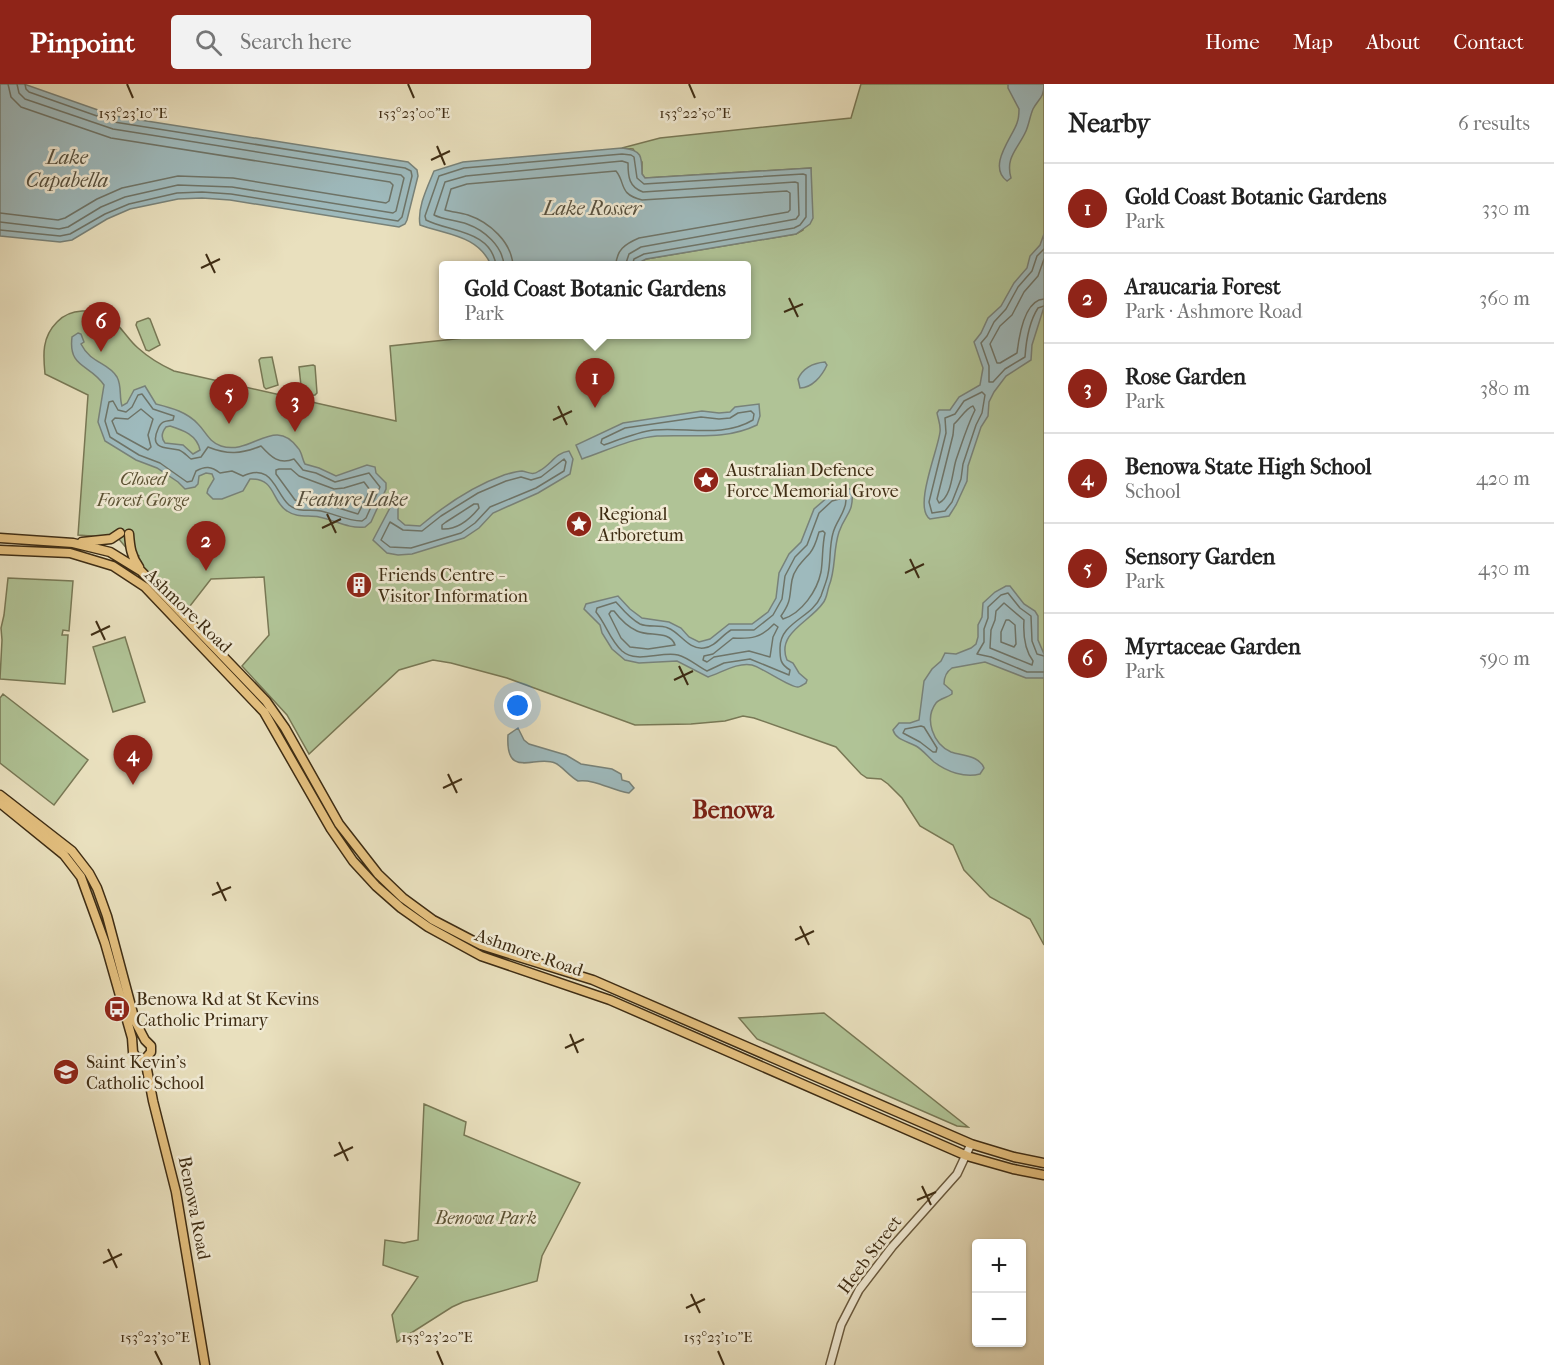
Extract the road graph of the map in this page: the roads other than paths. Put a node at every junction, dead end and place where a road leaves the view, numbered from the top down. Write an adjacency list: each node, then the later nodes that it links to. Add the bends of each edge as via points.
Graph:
1 (0, 538): 2 (main road, Ashmore Road)
2 (73, 543): 4 (main road, Ashmore Road, via 110,552); 4 (main road, via 124,534)
3 (0, 550): 11 (main road, Ashmore Road, via 70,553 113,567 145,587 264,712 353,861 388,896 428,927 481,956 610,1000)
4 (141, 571): 10 (main road, Ashmore Road, via 266,701 339,824 391,887 427,916 481,945 593,980)
5 (0, 795): 7 (main road, via 72,851 89,873 107,916 135,1021)
6 (0, 803): 8 (main road, via 63,855 81,877 105,943)
7 (145, 1040): 8 (main road); 9 (main road, via 152,1049)
8 (133, 1047): 9 (main road, via 134,1055)
9 (145, 1059): 14 (main road, Benowa Road, via 176,1192)
10 (971, 1144): 11 (street, Heeb Street); 12 (main road, Ashmore Road)
11 (967, 1156): 13 (main road, Ashmore Road); 15 (street, Heeb Street, via 957,1174 859,1290 841,1325)
12 (1044, 1163)
13 (1044, 1175)
14 (205, 1365)
15 (830, 1365)

